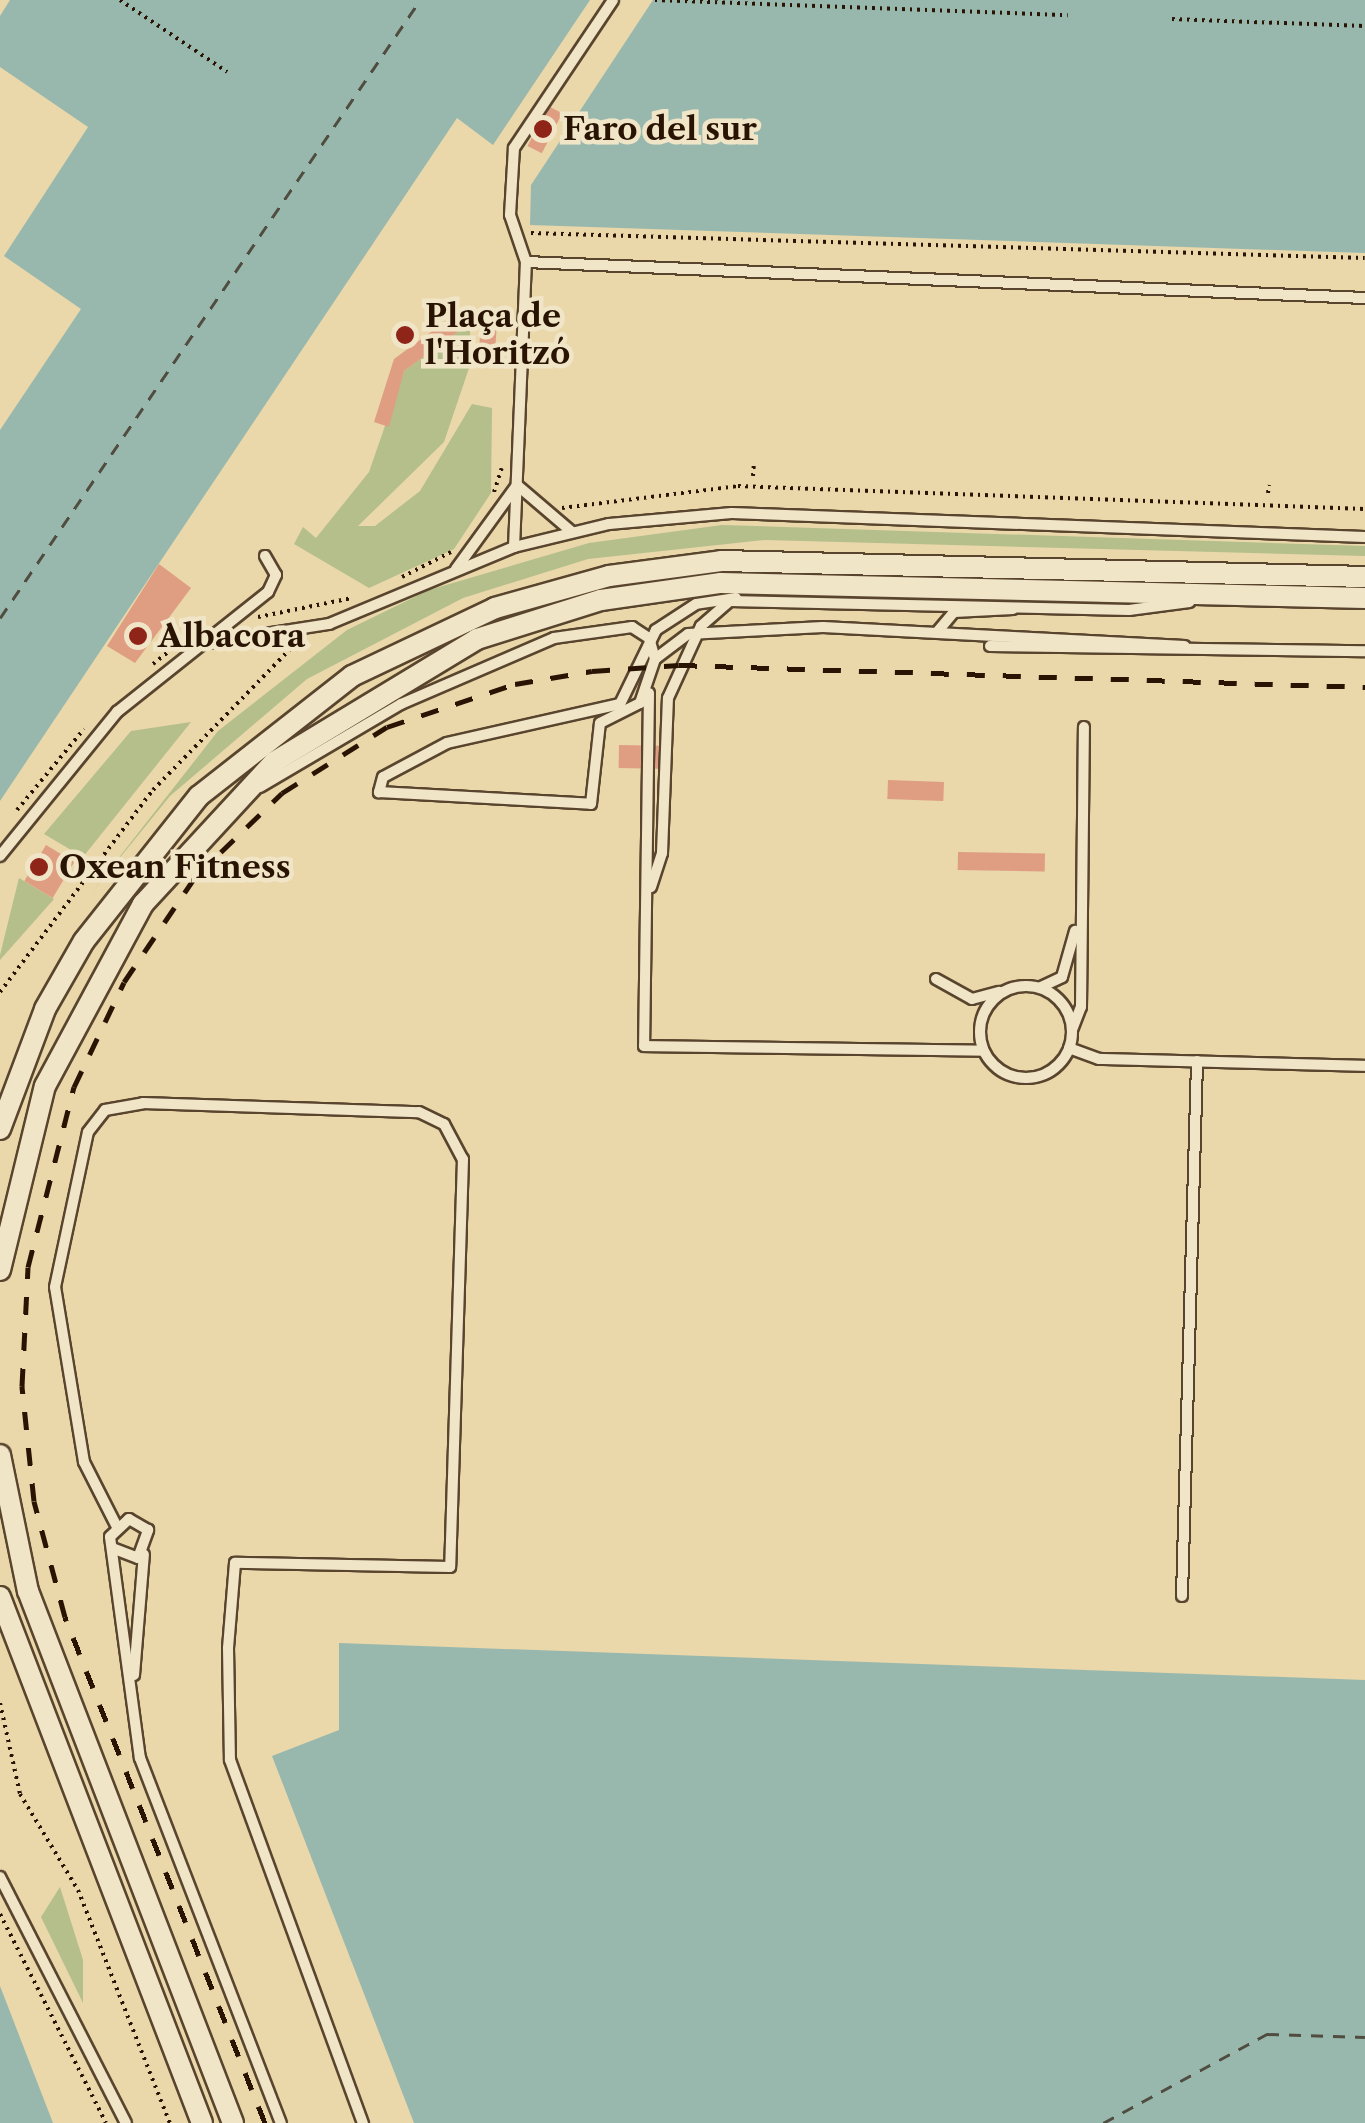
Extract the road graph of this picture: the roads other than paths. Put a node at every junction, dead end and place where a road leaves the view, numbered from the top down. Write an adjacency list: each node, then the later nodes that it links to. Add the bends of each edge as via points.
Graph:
1 (613, 0): 2 (lane, via 514,148 510,214)
2 (526, 262): 3 (lane); 4 (lane)
3 (1365, 298)
4 (516, 485): 5 (lane); 7 (lane); 9 (lane)
5 (573, 533): 6 (lane, via 732,513); 7 (lane)
6 (1365, 537)
7 (514, 547): 9 (lane)
8 (266, 556): 18 (lane, via 274,585)
9 (455, 570): 18 (lane, via 302,631)
10 (1365, 578): 39 (street, via 748,560 628,572 495,608 352,676 199,796 84,941 46,1009)
11 (1246, 595): 13 (street); 14 (lane, via 1129,610); 27 (street, via 761,581 601,600 476,639 400,678 274,762)
12 (736, 598): 14 (lane); 16 (lane); 17 (lane, via 696,604)
13 (1365, 598)
14 (1033, 604): 15 (lane, via 954,612)
15 (938, 630): 16 (lane); 20 (lane)
16 (696, 633): 22 (lane); 25 (lane)
17 (649, 638): 22 (lane); 23 (lane, via 620,704 447,743 383,778 378,792 591,804 600,723 634,710); 27 (lane, via 605,627 482,664)
18 (200, 644): 28 (lane, via 90,740)
19 (990, 646): 20 (lane)
20 (1185, 646): 21 (lane)
21 (1365, 651)
22 (655, 659): 23 (lane)
23 (649, 688): 24 (lane)
24 (649, 716): 25 (lane); 29 (lane)
25 (667, 716): 29 (lane, via 662,854)
26 (1084, 727): 30 (lane)
27 (221, 812): 40 (street, via 142,904 72,1022 22,1157)
28 (0, 856)
29 (651, 886): 36 (lane, via 644,1046)
30 (1077, 925): 32 (lane, via 1062,977); 34 (lane, via 1081,1007)
31 (936, 979): 33 (lane, via 972,999)
32 (1040, 987): 33 (lane); 34 (lane, via 1063,1003)
33 (1004, 990): 36 (lane, via 984,1010)
34 (1072, 1030): 35 (lane)
35 (1070, 1048): 36 (lane, via 1051,1071 1022,1078); 37 (lane, via 1099,1059)
36 (983, 1051)
37 (1196, 1062): 38 (lane); 45 (lane)
38 (1365, 1066)
39 (0, 1129)
40 (0, 1270)
41 (0, 1455): 51 (street, via 28,1592)
42 (116, 1525): 43 (lane); 44 (lane, via 144,1524); 53 (lane, via 84,1462 55,1286 88,1132 105,1110 143,1103 419,1112 444,1124 463,1159 450,1566 235,1563 230,1760)
43 (112, 1548): 44 (lane, via 122,1558); 47 (lane, via 111,1593)
44 (144, 1554): 47 (lane)
45 (1182, 1596)
46 (0, 1597): 50 (street)
47 (133, 1686): 52 (lane, via 140,1758)
48 (0, 1877): 49 (lane)
49 (126, 2123)
50 (202, 2123)
51 (233, 2123)
52 (280, 2123)
53 (363, 2123)

